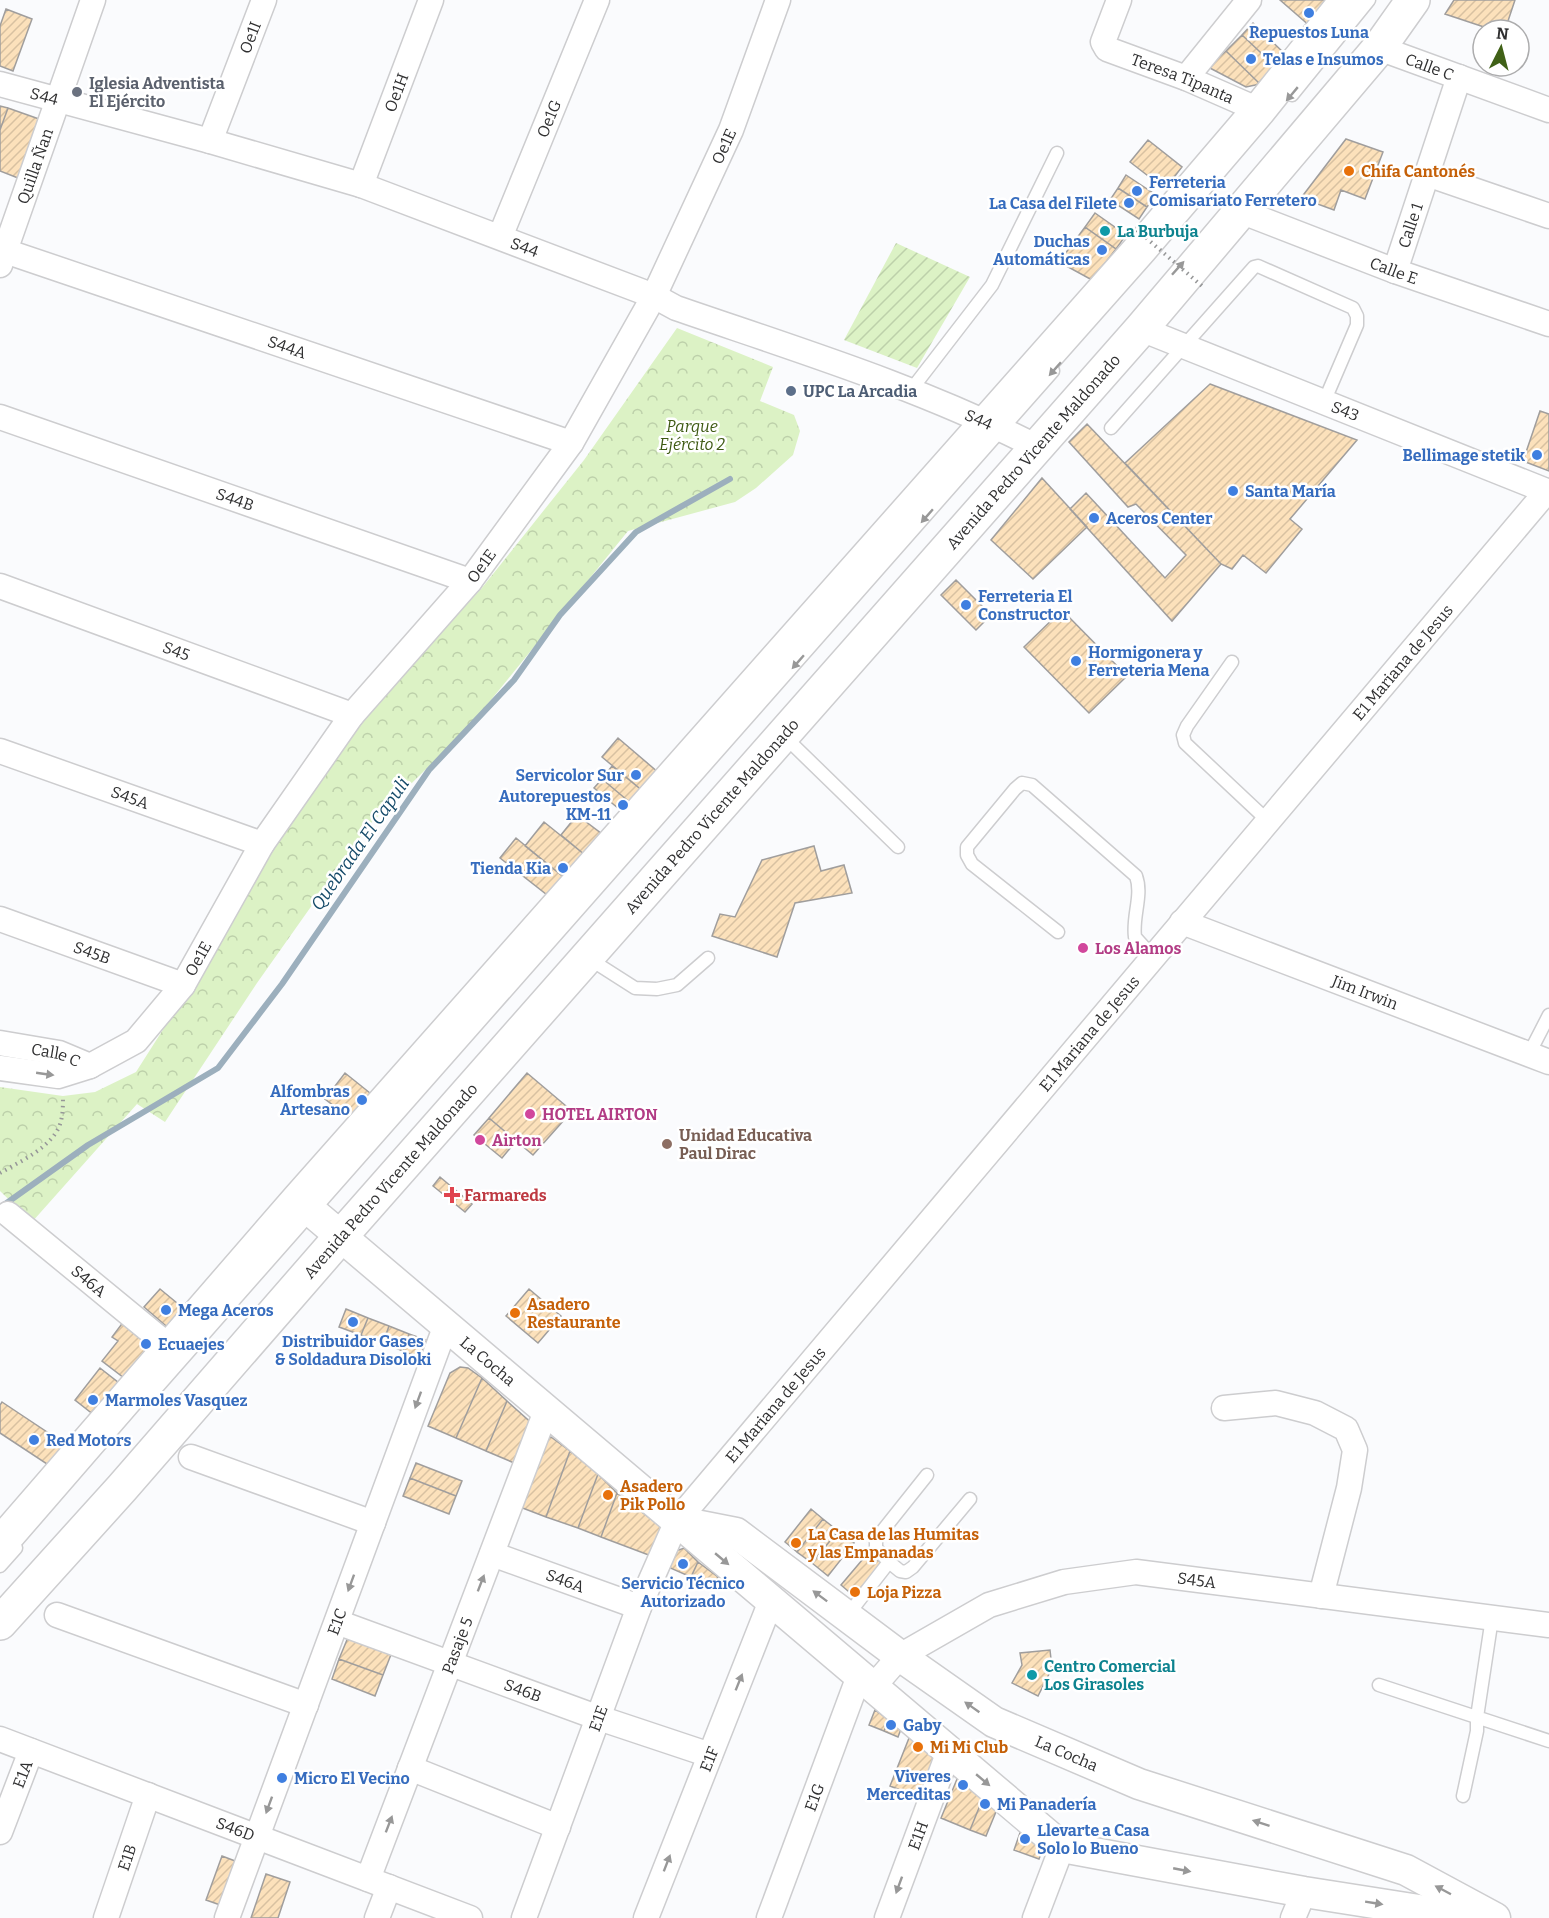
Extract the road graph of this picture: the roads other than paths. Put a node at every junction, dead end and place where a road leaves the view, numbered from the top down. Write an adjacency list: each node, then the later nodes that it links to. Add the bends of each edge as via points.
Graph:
1 (93, 0): 16 (street, Quilla Ñan)
2 (264, 0): 19 (street, Oe1I)
3 (431, 0): 22 (street, Oe1H)
4 (597, 0): 25 (street, Oe1G)
5 (778, 0): 28 (street, Oe1E, via 731,130)
6 (1119, 0): 14 (street, Teresa Tipanta, via 1103,42 1107,49)
7 (1249, 0): 14 (street)
8 (1347, 0): 17 (main road, Avenida Pedro Vicente Maldonado)
9 (1368, 0): 17 (lane, one-way to 17)
10 (1398, 0): 29 (lane, one-way to 10, via 1381,26)
11 (1413, 0): 12 (main road, Avenida Pedro Vicente Maldonado)
12 (1379, 48): 13 (street, Calle C); 23 (main road, Avenida Pedro Vicente Maldonado)
13 (1459, 77): 18 (street, Calle C); 21 (street, Calle 1)
14 (1186, 78): 17 (street, Teresa Tipanta)
15 (0, 84): 16 (street, S44)
16 (58, 99): 19 (street, S44); 26 (street, Quilla Ñan)
17 (1270, 109): 36 (main road, Avenida Pedro Vicente Maldonado, via 1141,248)
18 (1549, 110)
19 (210, 141): 22 (street, S44)
20 (1057, 153): 33 (lane, via 992,285)
21 (1427, 174): 24 (street); 27 (street, Calle 1)
22 (361, 185): 25 (street, S44)
23 (1240, 211): 27 (street, Calle E); 29 (main road, Avenida Pedro Vicente Maldonado)
24 (1549, 216)
25 (500, 237): 28 (street, S44)
26 (2, 258): 39 (street, S44A)
27 (1395, 270): 30 (street, Calle E)
28 (654, 296): 33 (street, S44, via 676,308); 39 (street, Oe1E)
29 (1137, 324): 31 (street, S43); 38 (main road, Avenida Pedro Vicente Maldonado)
30 (1549, 324)
31 (1184, 346): 34 (street, S43); 34 (lane, via 1254,267 1263,268 1353,308 1357,316 1357,325); 37 (lane)
32 (1065, 358): 36 (lane, one-way to 36)
33 (911, 390): 36 (street, S44)
34 (1324, 402): 40 (street, S43)
35 (0, 417): 41 (street, S44B)
36 (994, 426): 38 (street, S44); 63 (main road, Avenida Pedro Vicente Maldonado, one-way to 63)
37 (1111, 428)
38 (1028, 442): 45 (main road, Avenida Pedro Vicente Maldonado)
39 (571, 443): 41 (street, Oe1E)
40 (1548, 492): 47 (street, E1 Mariana de Jesus)
41 (470, 581): 44 (street, Oe1E)
42 (0, 586): 44 (street, S45)
43 (1232, 662): 47 (lane, via 1183,735 1185,743)
44 (352, 715): 48 (street, Oe1E)
45 (783, 735): 49 (lane); 53 (main road, Avenida Pedro Vicente Maldonado)
46 (0, 751): 48 (street, S45A)
47 (1268, 821): 51 (street, E1 Mariana de Jesus)
48 (262, 844): 56 (street, Oe1E)
49 (898, 847)
50 (0, 919): 56 (street, S45B)
51 (1182, 922): 54 (street, E1 Mariana de Jesus); 59 (street, Jim Irwin)
52 (1058, 932): 54 (lane, via 972,864 967,855 967,847 1022,783 1032,785 1136,876 1139,885 1135,937)
53 (587, 957): 55 (lane, via 635,988 657,989 677,985); 63 (main road, Avenida Pedro Vicente Maldonado)
54 (1153, 957): 72 (street, E1 Mariana de Jesus)
55 (708, 958)
56 (183, 985): 60 (street, Oe1E, via 136,1041)
57 (1549, 1015): 59 (lane)
58 (0, 1043): 60 (street, Calle C, via 59,1053)
59 (1539, 1058)
60 (90, 1066): 61 (street, Calle C, one-way to 60, via 58,1076)
61 (0, 1068)
62 (8, 1214): 65 (street, S46A)
63 (324, 1220): 64 (street, La Cocha); 65 (main road, Avenida Pedro Vicente Maldonado); 66 (lane); 85 (main road, Avenida Pedro Vicente Maldonado, via 130,1479)
64 (446, 1325): 68 (street, La Cocha); 73 (street, E1C, one-way to 73)
65 (171, 1348): 74 (main road, Avenida Pedro Vicente Maldonado)
66 (142, 1405)
67 (1224, 1408): 78 (street, via 1276,1403 1315,1413 1346,1429 1355,1450)
68 (546, 1411): 72 (street, La Cocha); 75 (street, Pasaje 5)
69 (191, 1456): 73 (street)
70 (927, 1475): 76 (lane, via 876,1539 876,1548)
71 (970, 1499): 76 (lane, via 913,1567 900,1571)
72 (677, 1521): 79 (street, La Cocha, one-way to 79); 80 (street, E1E); 82 (street, La Cocha, one-way to 72, via 736,1533)
73 (373, 1523): 84 (street, E1C, one-way to 84)
74 (12, 1532): 77 (lane)
75 (492, 1554): 80 (street, S46A); 88 (street, Pasaje 5, one-way to 75)
76 (889, 1562): 82 (lane)
77 (0, 1566)
78 (1321, 1596): 83 (street, S45A); 87 (street, S45A, via 1136,1572 1064,1582 989,1605)
79 (771, 1600): 89 (street, La Cocha); 98 (street, E1F, one-way to 79)
80 (639, 1607): 93 (street, E1E)
81 (57, 1615): 91 (street)
82 (847, 1616): 87 (street, La Cocha)
83 (1492, 1618): 86 (street, S45A); 92 (lane)
84 (337, 1622): 88 (street, S46B); 91 (street, E1C)
85 (0, 1623)
86 (1549, 1625)
87 (900, 1656): 89 (street, S45A); 118 (street, La Cocha, one-way to 87, via 1406,1870 1139,1784 994,1722)
88 (451, 1662): 93 (street, S46B); 99 (street, Pasaje 5)
89 (866, 1681): 97 (street, La Cocha); 114 (street, E1G)
90 (1378, 1685): 92 (lane)
91 (306, 1705): 104 (street, E1C, one-way to 104)
92 (1477, 1717): 95 (lane); 101 (lane)
93 (599, 1718): 98 (street, S46B); 102 (street, E1E)
94 (0, 1739): 96 (street, S46D)
95 (1549, 1742)
96 (31, 1750): 100 (street, S46D); 103 (street, E1A)
97 (949, 1751): 105 (street, La Cocha, one-way to 105); 115 (street, E1H, one-way to 115)
98 (710, 1755): 113 (street, E1F, one-way to 98)
99 (410, 1768): 102 (street); 106 (street, Pasaje 5, one-way to 99)
100 (148, 1795): 104 (street, S46D); 108 (street, E1B)
101 (1463, 1796)
102 (558, 1827): 112 (street, E1E)
103 (0, 1832)
104 (257, 1837): 106 (street, S46D); 109 (street, E1C)
105 (1062, 1847): 107 (street, La Cocha, one-way to 107); 116 (street)
106 (379, 1883): 110 (street, Pasaje 5); 111 (street, S46D)
107 (1298, 1905): 117 (street, La Cocha, one-way to 117)
108 (106, 1918)
109 (227, 1918)
110 (377, 1918)
111 (470, 1918)
112 (524, 1918)
113 (646, 1918)
114 (769, 1918)
115 (887, 1918)
116 (1035, 1918)
117 (1470, 1918)
118 (1495, 1918)

